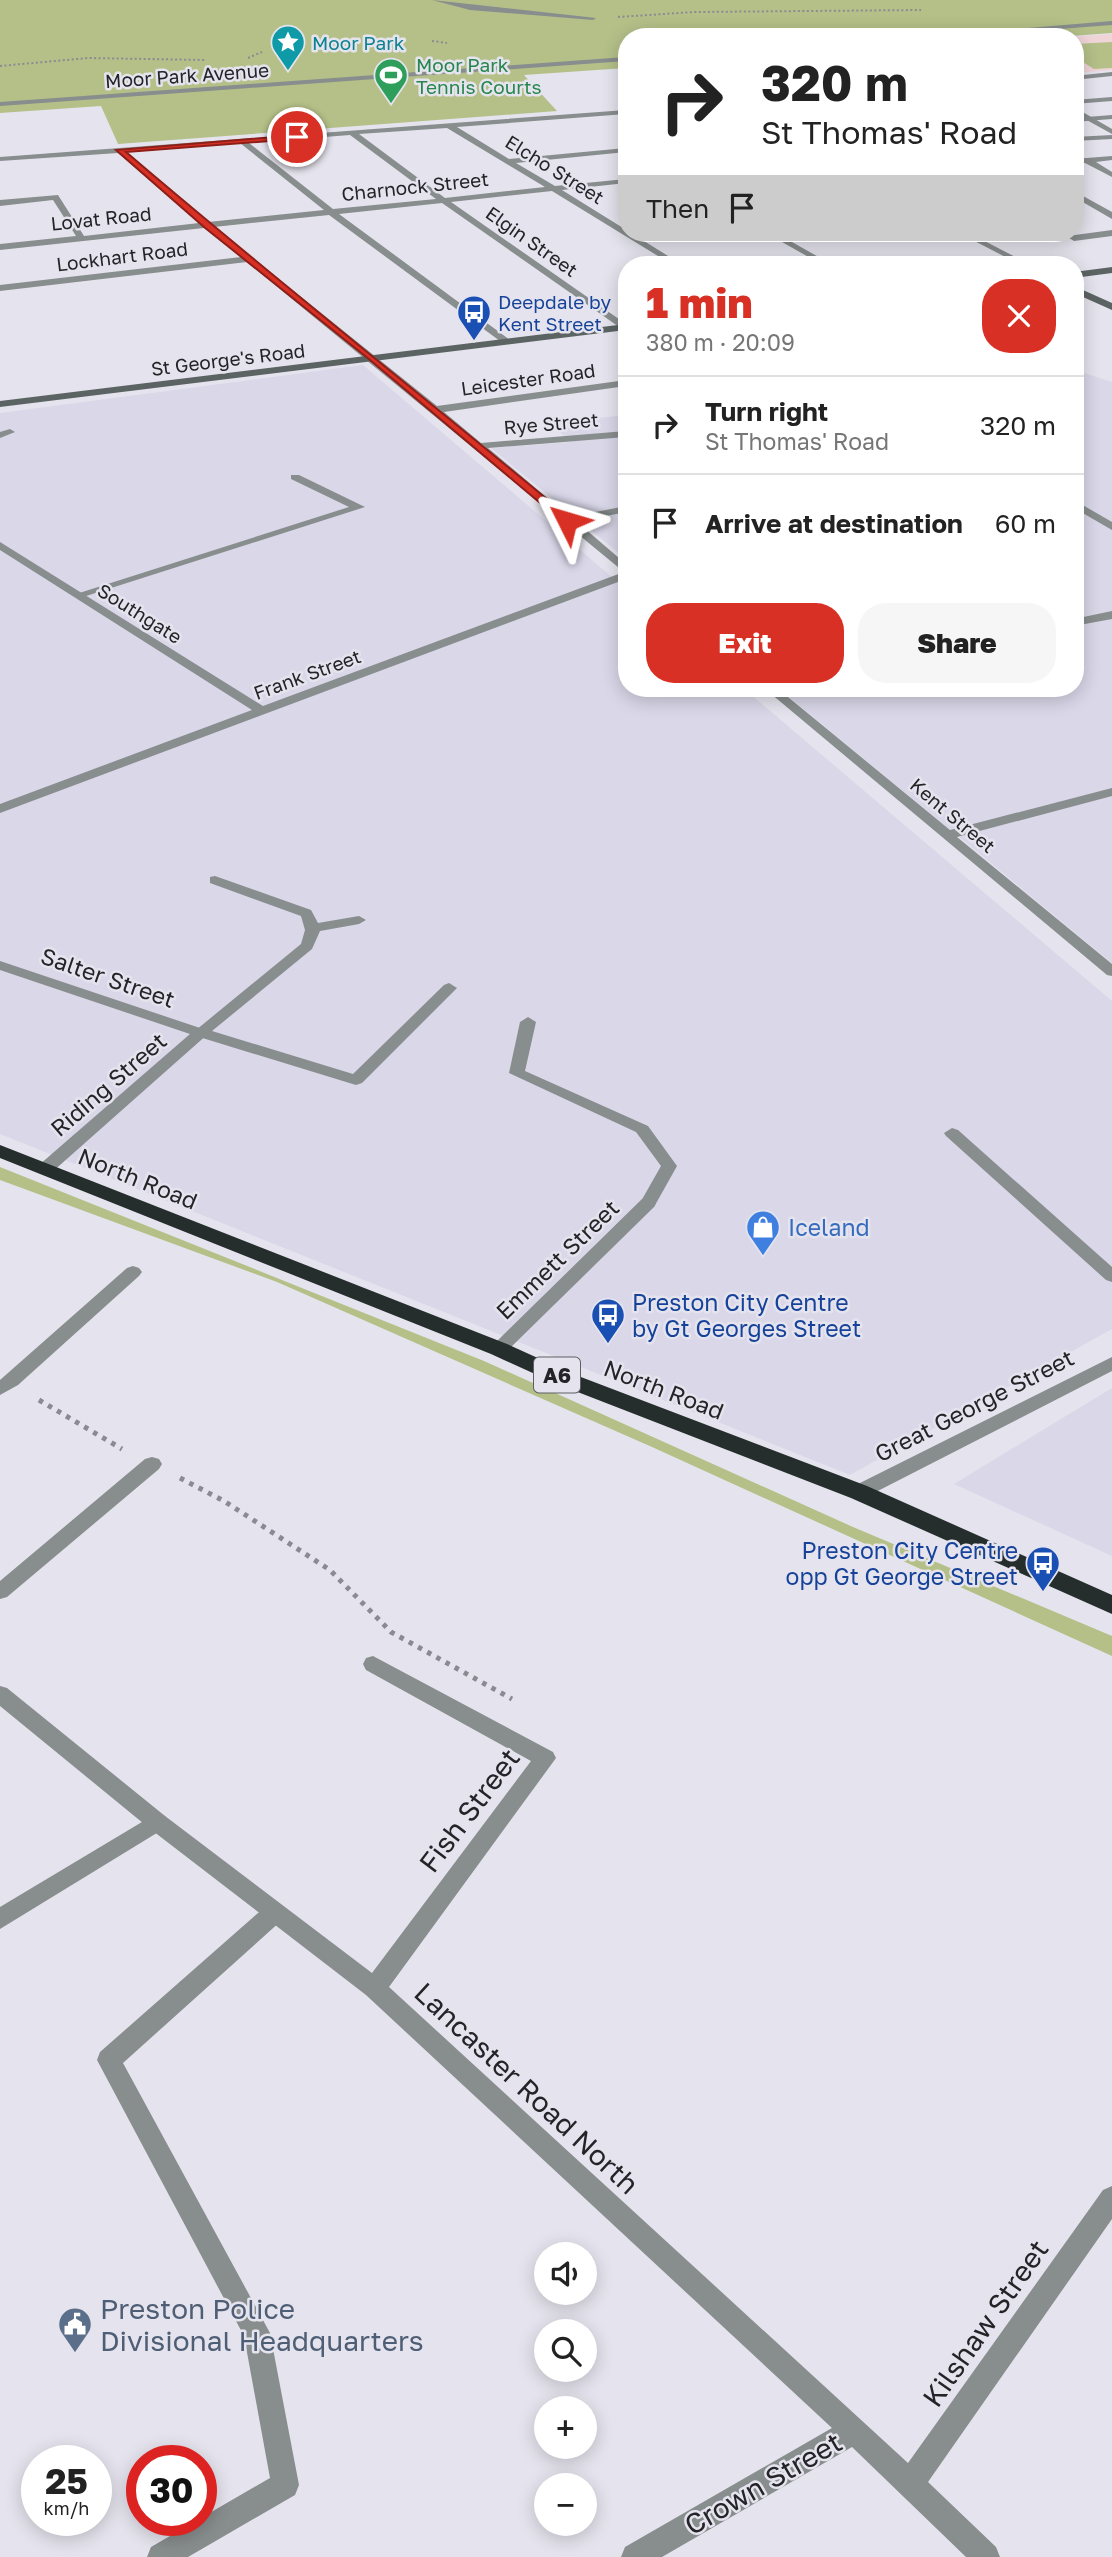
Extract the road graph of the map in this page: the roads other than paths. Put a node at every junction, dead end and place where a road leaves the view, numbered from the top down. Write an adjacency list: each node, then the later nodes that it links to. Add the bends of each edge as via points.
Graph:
1 (435, 0): 2 (street, via 470,8)
2 (593, 19)
3 (1112, 23): 4 (street)
4 (1044, 28)
5 (618, 60): 10 (street, Moor Park Avenue)
6 (1112, 74): 7 (street)
7 (1084, 77)
8 (1112, 99): 9 (street)
9 (1084, 101)
10 (0, 104)
11 (618, 113): 16 (street)
12 (1084, 114): 14 (street)
13 (1112, 117): 14 (street)
14 (1090, 118): 15 (street); 18 (street)
15 (1084, 119)
16 (450, 126): 17 (street); 27 (street, Elcho Street)
17 (352, 133): 20 (street); 32 (street, Elgin Street)
18 (1112, 134): 19 (street)
19 (1084, 138)
20 (242, 141): 21 (street); 34 (street)
21 (120, 150): 24 (street); 36 (street)
22 (618, 151): 27 (street)
23 (1112, 158): 26 (street)
24 (0, 159)
25 (1084, 160): 26 (street)
26 (1087, 160): 28 (street)
27 (509, 161): 30 (street, Elcho Street)
28 (1112, 175)
29 (618, 182): 30 (street, Charnock Street)
30 (554, 189): 32 (street, Charnock Street); 37 (street, Elcho Street)
31 (1084, 199): 35 (street)
32 (443, 200): 34 (street, Charnock Street); 54 (street, Elgin Street)
33 (0, 203): 40 (street, via 55,197)
34 (331, 212): 36 (street, Charnock Street); 56 (street)
35 (1112, 216)
36 (206, 225): 40 (street, Lovat Road); 48 (street)
37 (618, 228)
38 (1112, 233): 39 (street)
39 (1084, 237)
40 (81, 238): 44 (street, Lovat Road)
41 (641, 242): 45 (street, Elcho Street)
42 (787, 242): 46 (street)
43 (981, 242): 47 (street)
44 (0, 247)
45 (664, 256)
46 (812, 256)
47 (1009, 256)
48 (248, 259): 51 (street, Lockhart Road); 57 (street)
49 (1112, 270): 50 (street)
50 (1084, 274)
51 (0, 288)
52 (1084, 294): 53 (street)
53 (1112, 307)
54 (618, 321)
55 (618, 328): 56 (street, St George's Road)
56 (507, 342): 57 (street, St George's Road)
57 (373, 358): 59 (street, St George's Road); 60 (street)
58 (618, 384): 60 (street, Leicester Road)
59 (0, 404)
60 (434, 410): 62 (street)
61 (618, 435): 62 (street, Rye Street)
62 (478, 446): 66 (street)
63 (295, 477): 71 (street, via 359,507)
64 (1084, 509): 67 (street)
65 (618, 511): 66 (street)
66 (567, 521): 69 (street)
67 (1112, 527)
68 (0, 545): 71 (street, Southgate)
69 (618, 562)
70 (618, 578): 75 (street, Frank Street)
71 (79, 595): 75 (street, Southgate)
72 (1112, 615): 73 (street)
73 (1084, 621)
74 (785, 697): 78 (street, Kent Street)
75 (262, 711): 77 (street, Frank Street)
76 (1112, 792): 78 (street)
77 (0, 809)
78 (947, 835): 83 (street, Kent Street)
79 (215, 880): 81 (street, via 306,913)
80 (359, 920): 81 (street)
81 (313, 928): 86 (street, Riding Street, via 307,946)
82 (0, 965): 86 (street, Salter Street)
83 (1112, 971)
84 (449, 988): 86 (street, Salter Street, via 356,1080)
85 (528, 1022): 92 (street, Emmett Street, via 517,1073 642,1129 669,1166 648,1203)
86 (201, 1033): 89 (street, Riding Street)
87 (952, 1133): 91 (street)
88 (0, 1151): 89 (highway, North Road / A6)
89 (45, 1169): 92 (highway, North Road / A6)
90 (133, 1272): 94 (street)
91 (1112, 1276)
92 (499, 1349): 96 (highway, North Road / A6, via 577,1384)
93 (1112, 1363): 96 (street, Great George Street)
94 (6, 1385)
95 (152, 1464): 97 (street)
96 (859, 1492): 98 (highway, North Road / A6)
97 (0, 1592)
98 (1112, 1605)
99 (373, 1664): 104 (street, Fish Street, via 545,1758)
100 (0, 1694): 101 (street, Lancaster Road North)
101 (157, 1822): 102 (street, Lancaster Road North); 103 (street)
102 (274, 1913): 104 (street, Lancaster Road North); 108 (street, via 109,2060 257,2333 285,2485)
103 (0, 1919)
104 (374, 1988): 106 (street, Lancaster Road North)
105 (1112, 2198): 107 (street, Kilshaw Street)
106 (854, 2430): 107 (street, Lancaster Road North); 109 (street, Crown Street)
107 (910, 2484): 110 (street, Lancaster Road North)
108 (161, 2557)
109 (635, 2557)
110 (986, 2557)

